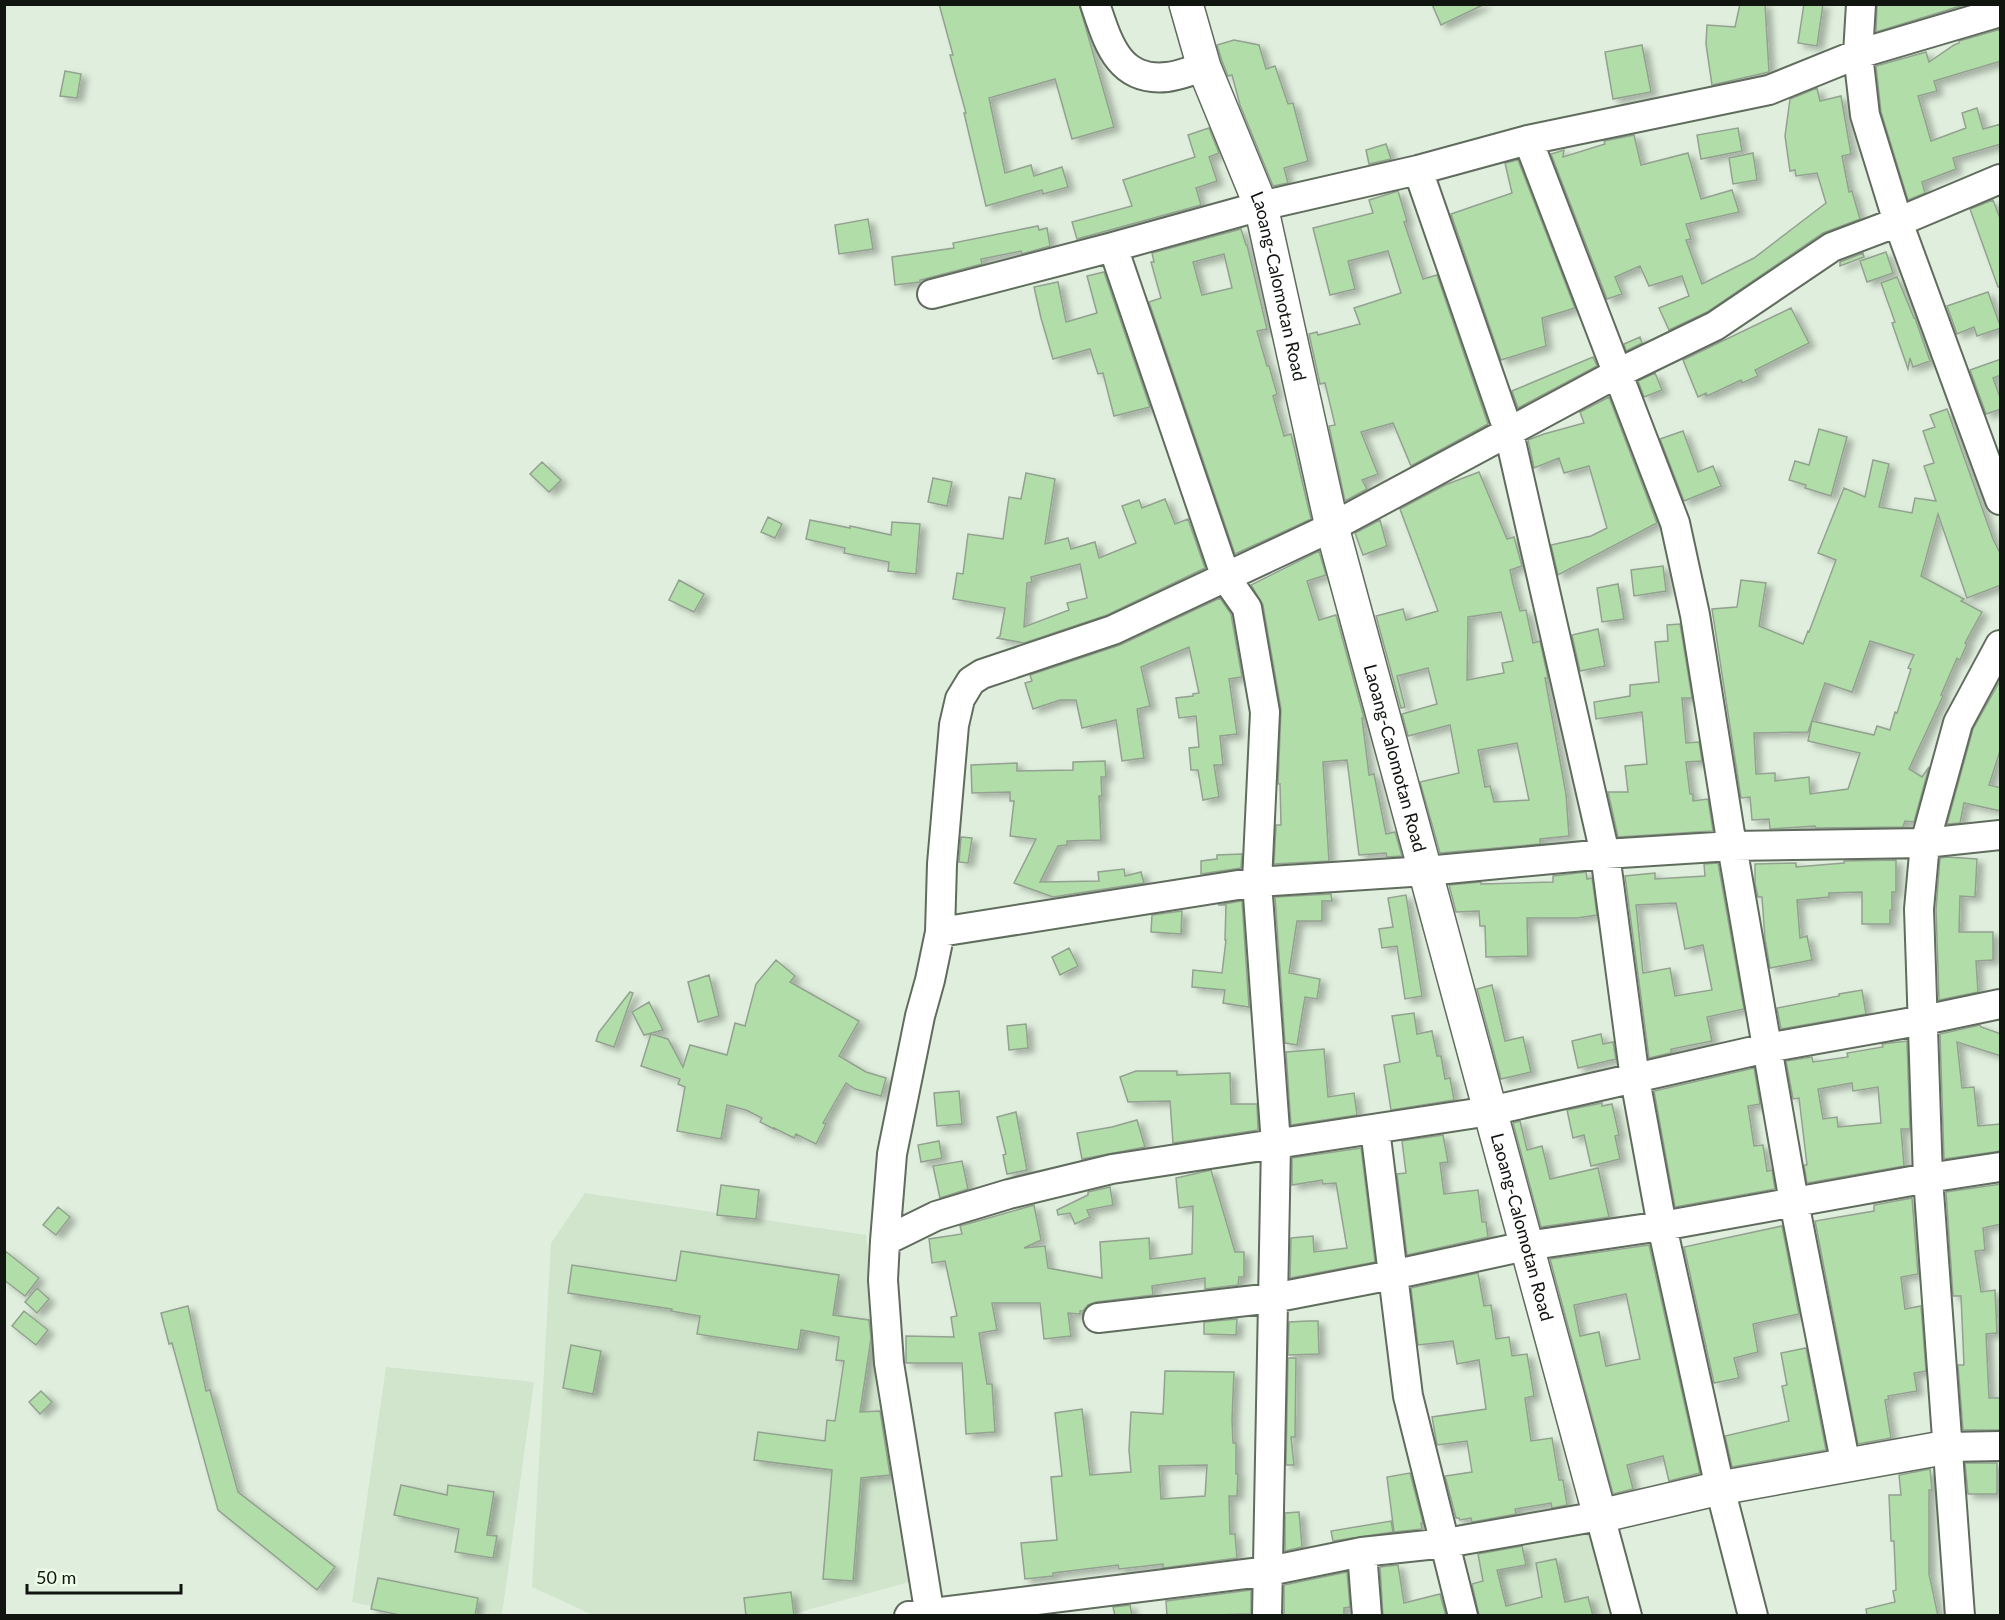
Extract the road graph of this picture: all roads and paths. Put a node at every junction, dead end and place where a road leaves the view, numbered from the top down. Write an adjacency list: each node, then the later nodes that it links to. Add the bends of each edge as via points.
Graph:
1 (1095, 4): 6 (street, via 1108,45 1120,63 1154,77)
2 (1186, 4): 6 (main road, Laoang-Calomotan Road)
3 (1860, 4): 5 (street)
4 (2001, 12): 5 (street)
5 (1858, 54): 7 (street, via 1769,90); 11 (street, via 1865,115)
6 (1204, 67): 10 (main road, Laoang-Calomotan Road)
7 (1528, 140): 8 (street); 14 (street)
8 (1418, 170): 10 (street); 15 (street)
9 (2001, 179): 11 (street)
10 (1262, 206): 12 (street); 17 (main road, Laoang-Calomotan Road)
11 (1898, 222): 14 (street, via 1832,247 1715,326); 16 (street)
12 (1113, 246): 13 (street); 18 (street)
13 (932, 294)
14 (1618, 373): 15 (street); 22 (street, via 1675,523 1695,615)
15 (1509, 433): 17 (street); 23 (street)
16 (2001, 500)
17 (1332, 527): 18 (street); 24 (main road, Laoang-Calomotan Road)
18 (1226, 579): 25 (street, via 1247,608 1265,712); 26 (street, via 1113,630 971,681 960,699 954,725)
19 (2001, 645): 21 (street, via 1958,723)
20 (2001, 835): 21 (street)
21 (1925, 843): 22 (street); 28 (street, via 1919,909)
22 (1732, 846): 23 (street); 29 (street)
23 (1605, 854): 24 (street); 30 (street)
24 (1426, 871): 25 (street); 31 (main road, Laoang-Calomotan Road)
25 (1257, 882): 26 (street); 33 (street)
26 (940, 932): 38 (street, via 892,1154)
27 (2001, 1004): 28 (street)
28 (1924, 1020): 29 (street); 35 (street)
29 (1767, 1048): 30 (street); 36 (street)
30 (1635, 1079): 31 (street); 37 (street)
31 (1490, 1111): 32 (street); 39 (main road, Laoang-Calomotan Road)
32 (1375, 1128): 33 (street); 40 (street)
33 (1276, 1144): 38 (street, via 1112,1169 1009,1194 936,1216); 41 (street)
34 (2001, 1167): 35 (street)
35 (1928, 1178): 36 (street); 44 (street)
36 (1794, 1202): 37 (street); 45 (street)
37 (1662, 1226): 39 (street); 46 (street)
38 (885, 1241): 51 (street, via 883,1280 889,1363)
39 (1526, 1246): 40 (street); 47 (main road, Laoang-Calomotan Road)
40 (1392, 1275): 41 (street); 48 (street, via 1408,1396)
41 (1273, 1298): 42 (street); 50 (street)
42 (1098, 1318)
43 (2001, 1446): 44 (street)
44 (1948, 1448): 45 (main road); 57 (street)
45 (1846, 1466): 46 (main road)
46 (1720, 1488): 47 (main road); 56 (street)
47 (1600, 1516): 48 (street); 55 (street)
48 (1446, 1543): 49 (street); 54 (street)
49 (1362, 1552): 50 (street); 53 (street)
50 (1269, 1571): 51 (street); 52 (street)
51 (923, 1614)
52 (1267, 1616)
53 (1367, 1616)
54 (1463, 1616)
55 (1627, 1616)
56 (1753, 1616)
57 (1960, 1616)

